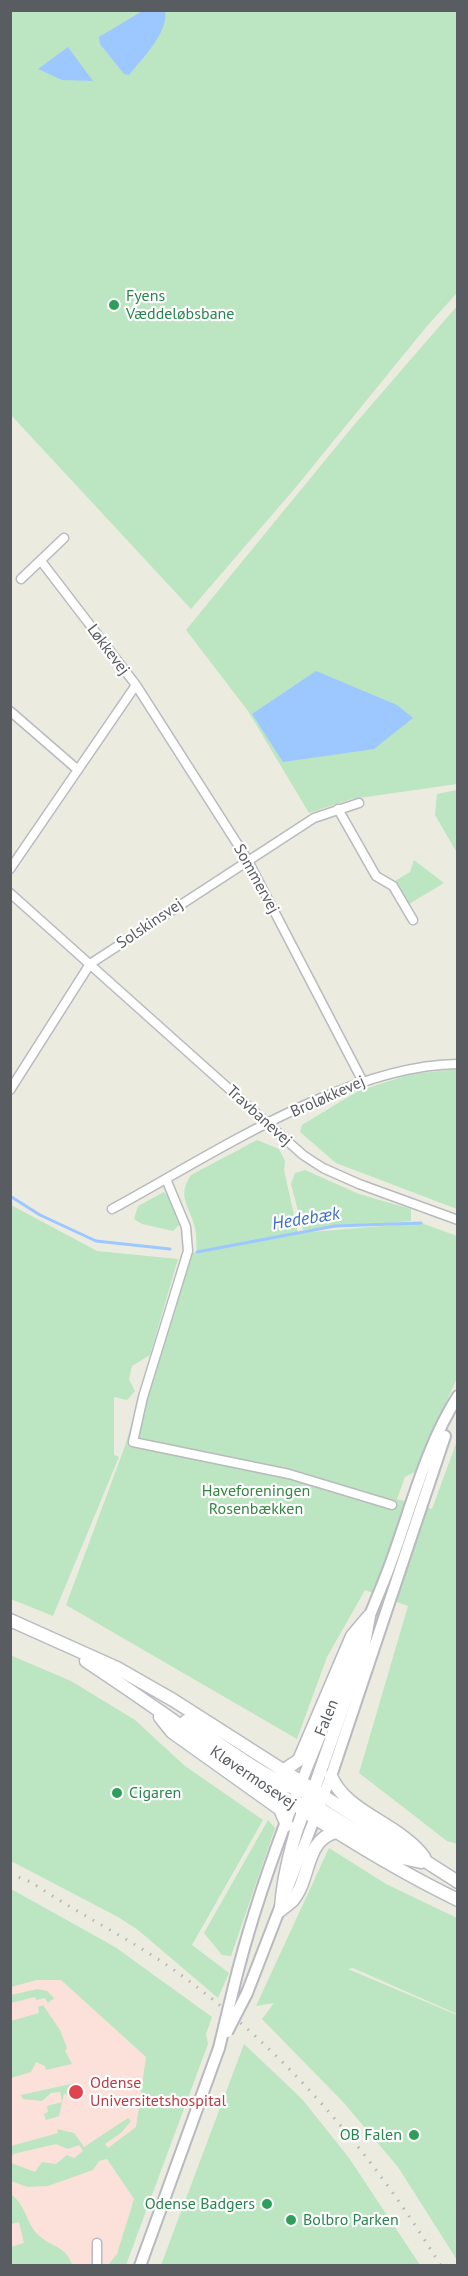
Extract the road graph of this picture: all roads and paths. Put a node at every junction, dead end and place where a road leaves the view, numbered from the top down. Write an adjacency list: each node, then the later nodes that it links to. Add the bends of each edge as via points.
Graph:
1 (64, 538): 2 (street)
2 (41, 561): 3 (street); 4 (street, Løkkevej)
3 (21, 579)
4 (136, 686): 6 (street, Løkkevej); 9 (street, Sommervej)
5 (10, 711): 6 (street)
6 (78, 770): 10 (street, Løkkevej)
7 (359, 802): 8 (street, Solskinsvej)
8 (338, 809): 9 (street, Solskinsvej, via 314,818); 12 (street, via 376,876 393,886)
9 (247, 859): 13 (street, Solskinsvej); 15 (street, Sommervej)
10 (10, 869)
11 (10, 893): 13 (street, Travbanevej)
12 (413, 920)
13 (90, 964): 16 (street, Solskinsvej); 17 (street, Travbanevej)
14 (458, 1064): 15 (street, Broløkkevej, via 432,1064)
15 (362, 1080): 17 (street, Broløkkevej)
16 (10, 1090)
17 (268, 1124): 18 (street, Broløkkevej); 20 (street, Travbanevej, via 323,1168)
18 (166, 1179): 19 (street, Broløkkevej); 23 (street, via 186,1227 188,1251 133,1442 289,1474)
19 (111, 1209)
20 (458, 1220)
21 (458, 1396): 24 (street, via 434,1446)
22 (458, 1406): 29 (street, Falen, via 396,1576)
23 (392, 1505)
24 (369, 1616): 28 (main road, via 352,1636 297,1762); 30 (main road, via 363,1648)
25 (10, 1620): 26 (main road, Kløvermosevej)
26 (57, 1642): 27 (main road, Kløvermosevej); 28 (main road, Kløvermosevej, via 117,1668)
27 (150, 1704): 30 (main road, Kløvermosevej, via 225,1760); 31 (main road, via 172,1732 279,1809)
28 (284, 1770): 30 (main road, Kløvermosevej)
29 (331, 1776): 30 (street, Falen); 33 (main road, via 338,1791 414,1843)
30 (308, 1800): 31 (street, Falen); 32 (main road, Kløvermosevej); 33 (main road, Kløvermosevej); 36 (main road, via 282,1885)
31 (287, 1825): 37 (street, Falen, bridge, via 257,1907)
32 (336, 1832): 35 (main road, Kløvermosevej, via 407,1876); 36 (main road, via 318,1842 293,1900)
33 (428, 1863): 34 (main road, Kløvermosevej)
34 (458, 1882)
35 (458, 1900)
36 (281, 1910): 37 (street, Falen, bridge)
37 (219, 2048): 40 (street, Falen)
38 (97, 2243): 39 (street)
39 (97, 2265)
40 (140, 2265)

